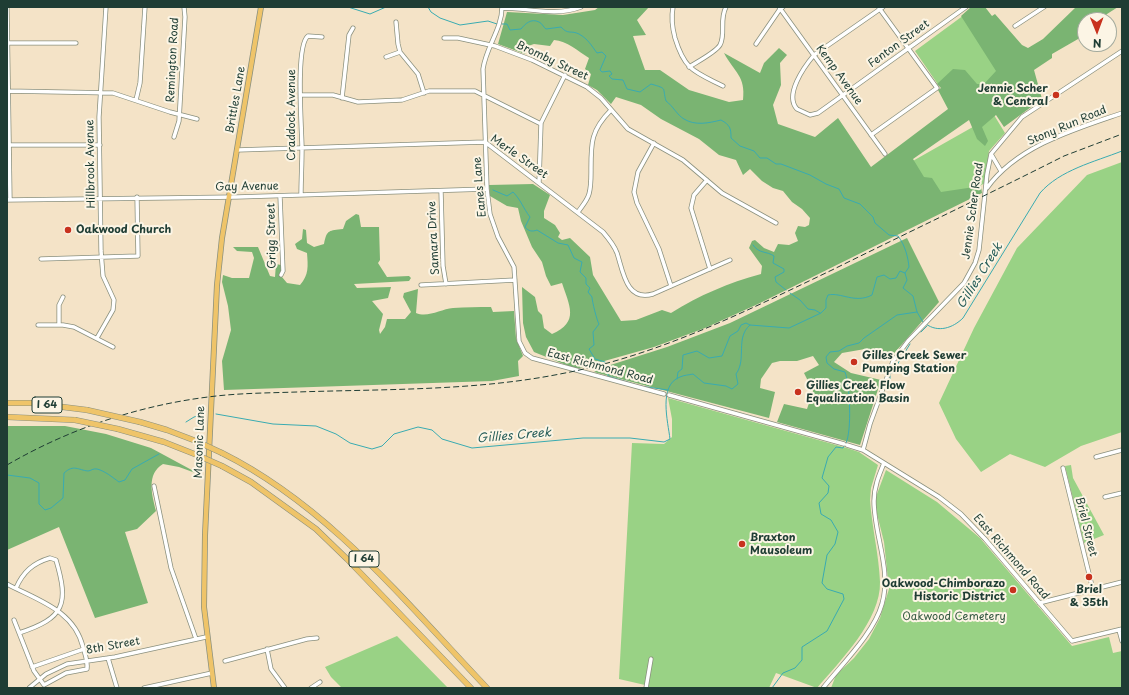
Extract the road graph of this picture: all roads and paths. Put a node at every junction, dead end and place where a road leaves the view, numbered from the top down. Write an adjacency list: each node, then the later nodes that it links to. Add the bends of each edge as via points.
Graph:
1 (7, 7): 19 (street)
2 (106, 7): 32 (street, Hillbrook Avenue)
3 (145, 7): 38 (street, via 140,83)
4 (184, 7): 41 (street, Remington Road)
5 (261, 7): 51 (main road, Brittles Lane)
6 (502, 7): 7 (street, via 555,13); 21 (street, Eanes Lane, via 500,24)
7 (581, 7)
8 (673, 7): 28 (street, via 673,28 681,56)
9 (726, 7): 28 (street, via 722,17 721,44)
10 (966, 7): 23 (street, Fenton Street)
11 (1044, 7): 15 (street)
12 (781, 8): 22 (street); 26 (street, Kemp Avenue)
13 (880, 8): 23 (street); 26 (street)
14 (396, 22): 25 (street)
15 (1015, 26)
16 (353, 28): 37 (street, via 349,35)
17 (322, 37): 35 (street, Craddock Avenue, via 308,37 304,41)
18 (444, 38): 21 (street, Bromby Street)
19 (7, 43): 20 (street); 31 (street)
20 (76, 43)
21 (491, 44): 29 (street, Bromby Street); 34 (street, Eanes Lane, via 484,61)
22 (756, 44)
23 (909, 48): 36 (street, Fenton Street); 44 (street, via 937,88)
24 (1122, 51): 53 (street, Jennie Scher Road, via 1022,118)
25 (400, 52): 27 (street); 33 (street, via 418,74)
26 (814, 56): 36 (street, Kemp Avenue); 36 (street, Fenton Street, via 799,74 794,104 800,111 810,115)
27 (386, 57)
28 (689, 67): 30 (street)
29 (564, 75): 39 (street, Bromby Street, via 598,95); 43 (street)
30 (723, 86)
31 (8, 91): 32 (street); 49 (street)
32 (100, 92): 38 (street); 48 (street, Hillbrook Avenue)
33 (424, 92): 34 (street, via 446,89); 37 (street, via 396,101 358,102)
34 (483, 94): 43 (street); 46 (street, Eanes Lane)
35 (301, 95): 37 (street, via 329,94); 50 (street, Craddock Avenue)
36 (842, 95): 44 (street, Kemp Avenue)
37 (342, 98)
38 (136, 100): 41 (street)
39 (611, 110): 47 (street, Bromby Street, via 626,127); 66 (street, via 593,134 590,190 588,198)
40 (1122, 114): 54 (street, Stony Run Road, via 1053,140 1026,153)
41 (179, 115): 42 (street); 45 (street, Remington Road)
42 (197, 119)
43 (541, 124): 56 (street)
44 (871, 135): 52 (street, Kemp Avenue)
45 (174, 137)
46 (485, 142): 50 (street, Merle Street); 56 (street, Merle Street); 57 (street, Eanes Lane)
47 (654, 143): 55 (street, Bromby Street, via 684,160); 76 (street, via 638,172 634,192 659,249)
48 (100, 144): 49 (street); 64 (street, Hillbrook Avenue)
49 (8, 145): 65 (street)
50 (302, 148): 51 (street, Merle Street); 60 (street, Craddock Avenue)
51 (237, 150): 63 (main road, Brittles Lane)
52 (885, 154)
53 (991, 154): 54 (street); 58 (street, Jennie Scher Road)
54 (1001, 171): 58 (street, Stony Run Road)
55 (707, 180): 67 (street, Bromby Street, via 726,195); 71 (street, via 694,195 691,208)
56 (540, 183): 66 (street, Merle Street)
57 (487, 189): 59 (street, Gay Avenue); 73 (street, Eanes Lane, via 492,224 513,265)
58 (986, 189): 85 (street, Jennie Scher Road, via 979,250 974,268 964,283 902,348 890,367)
59 (441, 191): 60 (street, Gay Avenue); 74 (street, Samara Drive)
60 (302, 195): 61 (street, Gay Avenue)
61 (280, 196): 63 (street, Gay Avenue); 72 (street, Grigg Street, via 283,271)
62 (137, 197): 63 (street, Gay Avenue); 64 (street, Gay Avenue); 68 (street, via 137,257)
63 (229, 197): 102 (main road, Masonic Lane, via 218,263 204,595)
64 (100, 198): 65 (street, Gay Avenue); 68 (street, Hillbrook Avenue)
65 (8, 200)
66 (578, 212): 76 (street, Merle Street, via 610,240 625,282 633,291 648,295)
67 (776, 223)
68 (101, 258): 69 (street); 80 (street, Hillbrook Avenue, via 103,276 114,300 113,310)
69 (41, 259)
70 (730, 260): 71 (street, Merle Street)
71 (710, 269): 76 (street, Merle Street)
72 (281, 275)
73 (515, 280): 74 (street); 82 (street, Eanes Lane, via 519,342 525,353)
74 (446, 284): 75 (street)
75 (421, 285)
76 (671, 286)
77 (63, 297): 79 (street, via 59,305)
78 (38, 325): 79 (street)
79 (59, 325): 80 (street, via 80,328)
80 (97, 338): 81 (street)
81 (113, 347)
82 (532, 358): 85 (street, East Richmond Road)
83 (7, 403): 123 (highway, I 64, bridge, via 31,403 87,410 167,430 222,453 282,488 326,522 358,552)
84 (7, 417): 122 (highway, I 64, bridge, via 75,420 118,428 197,455 251,482 316,529 347,558)
85 (863, 450): 88 (street, East Richmond Road)
86 (1122, 450): 87 (street)
87 (1096, 456)
88 (884, 463): 97 (street, East Richmond Road, via 939,497 961,514); 125 (street, via 876,485 874,502 884,582 882,604 865,635)
89 (1063, 468): 96 (street, Briel Street)
90 (154, 486): 104 (street, via 171,568)
91 (1122, 493): 92 (street)
92 (1105, 497)
93 (1122, 582): 96 (street)
94 (7, 584): 95 (street)
95 (16, 588): 98 (street); 98 (street, via 32,566 41,560 54,558 63,586 62,601)
96 (1092, 590): 97 (street)
97 (1039, 603): 100 (street, East Richmond Road, via 1072,641)
98 (57, 610): 101 (street, via 46,623); 106 (street, via 74,626)
99 (14, 620): 101 (street)
100 (1121, 630): 105 (street)
101 (19, 633): 112 (street)
102 (206, 637): 104 (street, 8th Street); 113 (main road, Masonic Lane)
103 (316, 638): 107 (street)
104 (196, 639): 108 (street, 8th Street)
105 (1122, 641)
106 (84, 649): 110 (street); 112 (street)
107 (267, 649): 111 (street); 120 (street, via 271,669)
108 (108, 658): 110 (street, 8th Street); 117 (street)
109 (651, 659): 124 (street)
110 (87, 660): 114 (street, 8th Street, via 62,666); 114 (street, via 87,668 66,673 45,684)
111 (225, 661)
112 (32, 666): 114 (street)
113 (212, 673): 118 (street); 119 (main road, Masonic Lane)
114 (41, 681): 116 (street, 8th Street)
115 (320, 682): 121 (street)
116 (29, 688)
117 (117, 688)
118 (144, 688)
119 (214, 688)
120 (283, 688)
121 (311, 688)
122 (471, 688)
123 (487, 688)
124 (647, 688)
125 (823, 688)

